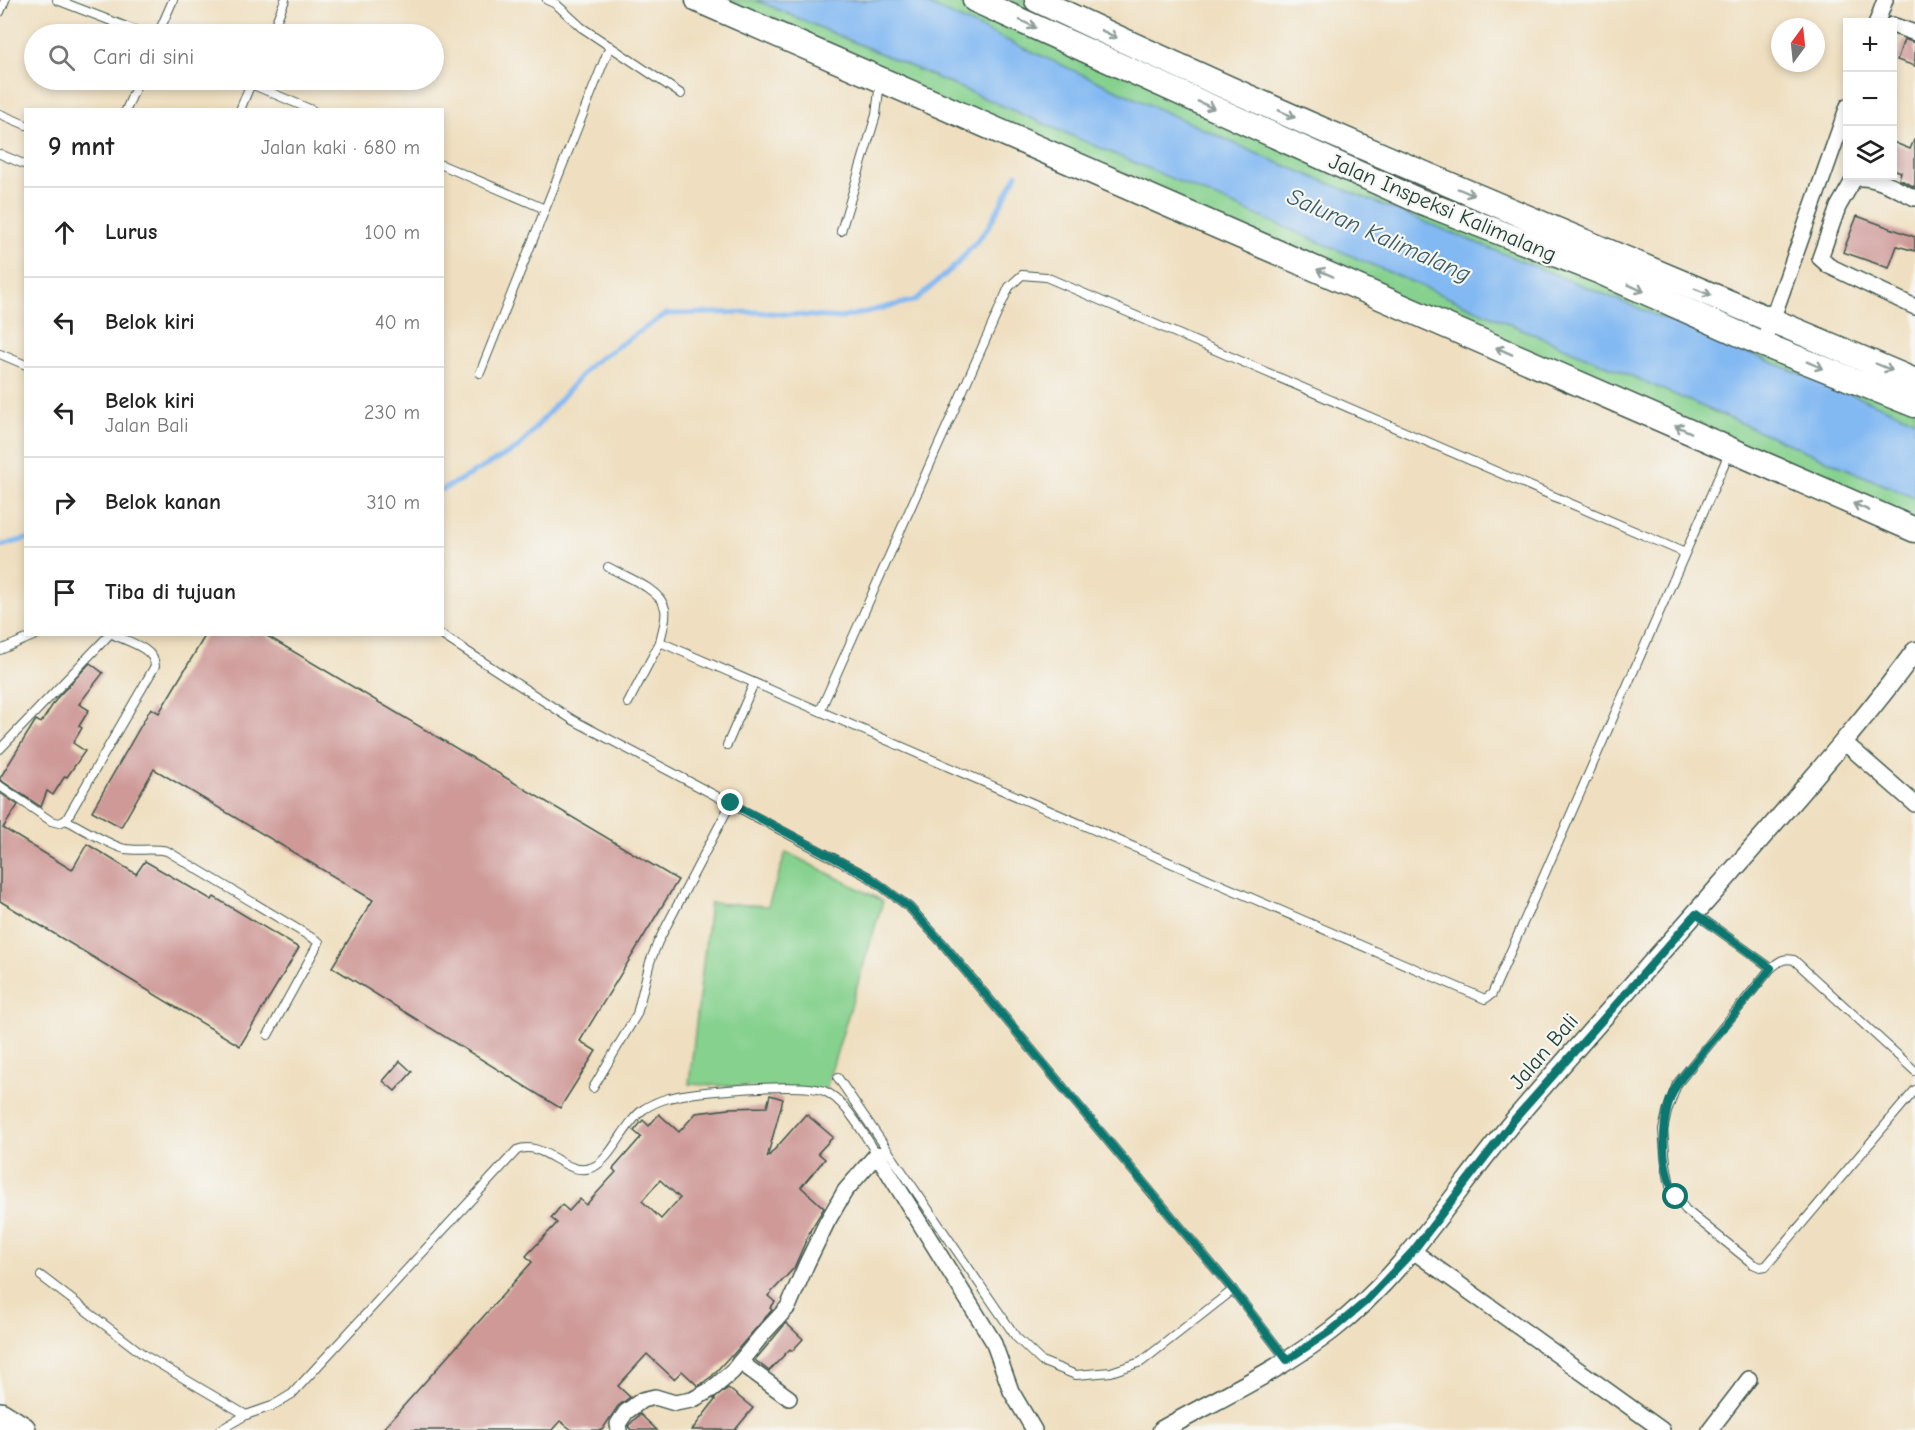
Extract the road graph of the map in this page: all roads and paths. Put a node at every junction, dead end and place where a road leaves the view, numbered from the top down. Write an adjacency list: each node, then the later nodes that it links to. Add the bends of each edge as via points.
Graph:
1 (4, 0): 10 (lane)
2 (57, 0): 12 (lane)
3 (173, 0): 13 (lane)
4 (285, 0): 14 (lane)
5 (547, 0): 17 (lane)
6 (698, 0): 19 (main road)
7 (975, 0): 18 (main road, Jalan Inspeksi Kalimalang, one-way to 18)
8 (1037, 0): 18 (main road, Jalan Inspeksi Kalimalang, one-way to 18)
9 (1885, 0): 11 (street)
10 (0, 12)
11 (1880, 18)
12 (119, 24)
13 (162, 24)
14 (275, 24)
15 (1897, 26): 16 (street)
16 (1915, 33)
17 (610, 46): 23 (lane); 36 (lane)
18 (1138, 61): 33 (main road, Jalan Inspeksi Kalimalang, one-way to 33); 35 (main road, Jalan Inspeksi Kalimalang, one-way to 35)
19 (880, 79): 37 (lane, via 876,115); 47 (main road, one-way to 19)
20 (135, 90): 24 (lane)
21 (249, 90): 25 (lane)
22 (269, 90): 26 (lane)
23 (681, 94)
24 (127, 108)
25 (241, 108)
26 (308, 108)
27 (0, 114): 29 (lane)
28 (1843, 119): 40 (street)
29 (24, 124)
30 (0, 154): 31 (lane)
31 (24, 164)
32 (444, 166): 36 (lane)
33 (1429, 176): 35 (main road); 38 (main road, Jalan Inspeksi Kalimalang, one-way to 38)
34 (1915, 198): 39 (street, via 1869,179 1854,179 1838,207 1820,258)
35 (1417, 200): 38 (main road, Jalan Inspeksi Kalimalang)
36 (545, 209): 44 (lane)
37 (841, 231)
38 (1602, 261): 40 (main road, Jalan Inspeksi Kalimalang, one-way to 40); 41 (main road, Jalan Inspeksi Kalimalang, one-way to 41)
39 (1915, 307)
40 (1772, 320): 41 (street); 45 (main road, Jalan Inspeksi Kalimalang, one-way to 45)
41 (1762, 344): 46 (main road, Jalan Inspeksi Kalimalang, one-way to 46)
42 (0, 354): 43 (lane)
43 (24, 364)
44 (480, 373)
45 (1915, 381)
46 (1915, 405)
47 (1731, 450): 48 (main road, one-way to 47); 49 (lane)
48 (1915, 530)
49 (1685, 553): 61 (lane, via 1046,277 1022,274 1009,287); 61 (lane, via 1492,994 1485,999)
50 (608, 567): 55 (lane, via 660,598 665,608)
51 (33, 636): 56 (lane)
52 (109, 636): 64 (lane)
53 (115, 636): 68 (lane, via 150,653 155,666)
54 (443, 636): 66 (lane, via 573,720)
55 (660, 642): 59 (lane); 60 (lane)
56 (0, 650)
57 (1915, 651): 58 (street, Jalan Bali)
58 (1909, 670): 62 (street, Jalan Bali)
59 (754, 682): 61 (lane); 63 (lane)
60 (628, 703)
61 (820, 711)
62 (1844, 742): 67 (street); 69 (street, Jalan Bali)
63 (727, 745)
64 (0, 749)
65 (0, 786): 68 (lane, via 51,821)
66 (731, 803): 74 (lane, via 658,942 637,1014); 79 (lane, via 868,876 909,907)
67 (1915, 804)
68 (66, 820): 71 (lane, via 122,848 167,851 319,942)
69 (1696, 914): 70 (lane); 77 (street, Jalan Bali, via 1513,1121)
70 (1771, 968): 72 (lane, via 1786,958 1794,960); 75 (lane, via 1677,1084 1667,1112 1663,1130 1670,1186 1686,1210 1753,1264 1766,1266)
71 (268, 1035)
72 (1915, 1071)
73 (838, 1078): 79 (lane, via 1016,1337 1041,1361 1076,1375 1111,1372 1141,1362)
74 (593, 1088)
75 (1915, 1090)
76 (877, 1154): 81 (street, via 845,1191 788,1307); 84 (lane, via 834,1096 824,1090 791,1087 690,1094 654,1103 632,1120 594,1167 569,1166 536,1148 517,1150 292,1394); 89 (street, via 993,1341 1011,1391)
77 (1413, 1251): 80 (street, Jalan Bali, via 1365,1302); 91 (street)
78 (41, 1276): 84 (lane, via 144,1355)
79 (1233, 1290): 80 (lane)
80 (1287, 1360): 90 (street, Jalan Bali)
81 (740, 1362): 83 (street); 88 (street, via 712,1389 692,1400 642,1400 626,1412 618,1424)
82 (1749, 1379): 92 (street)
83 (789, 1398)
84 (246, 1415): 87 (lane)
85 (0, 1416): 86 (highway)
86 (22, 1430)
87 (220, 1430)
88 (619, 1430)
89 (1034, 1430)
90 (1162, 1430)
91 (1662, 1430)
92 (1710, 1430)

